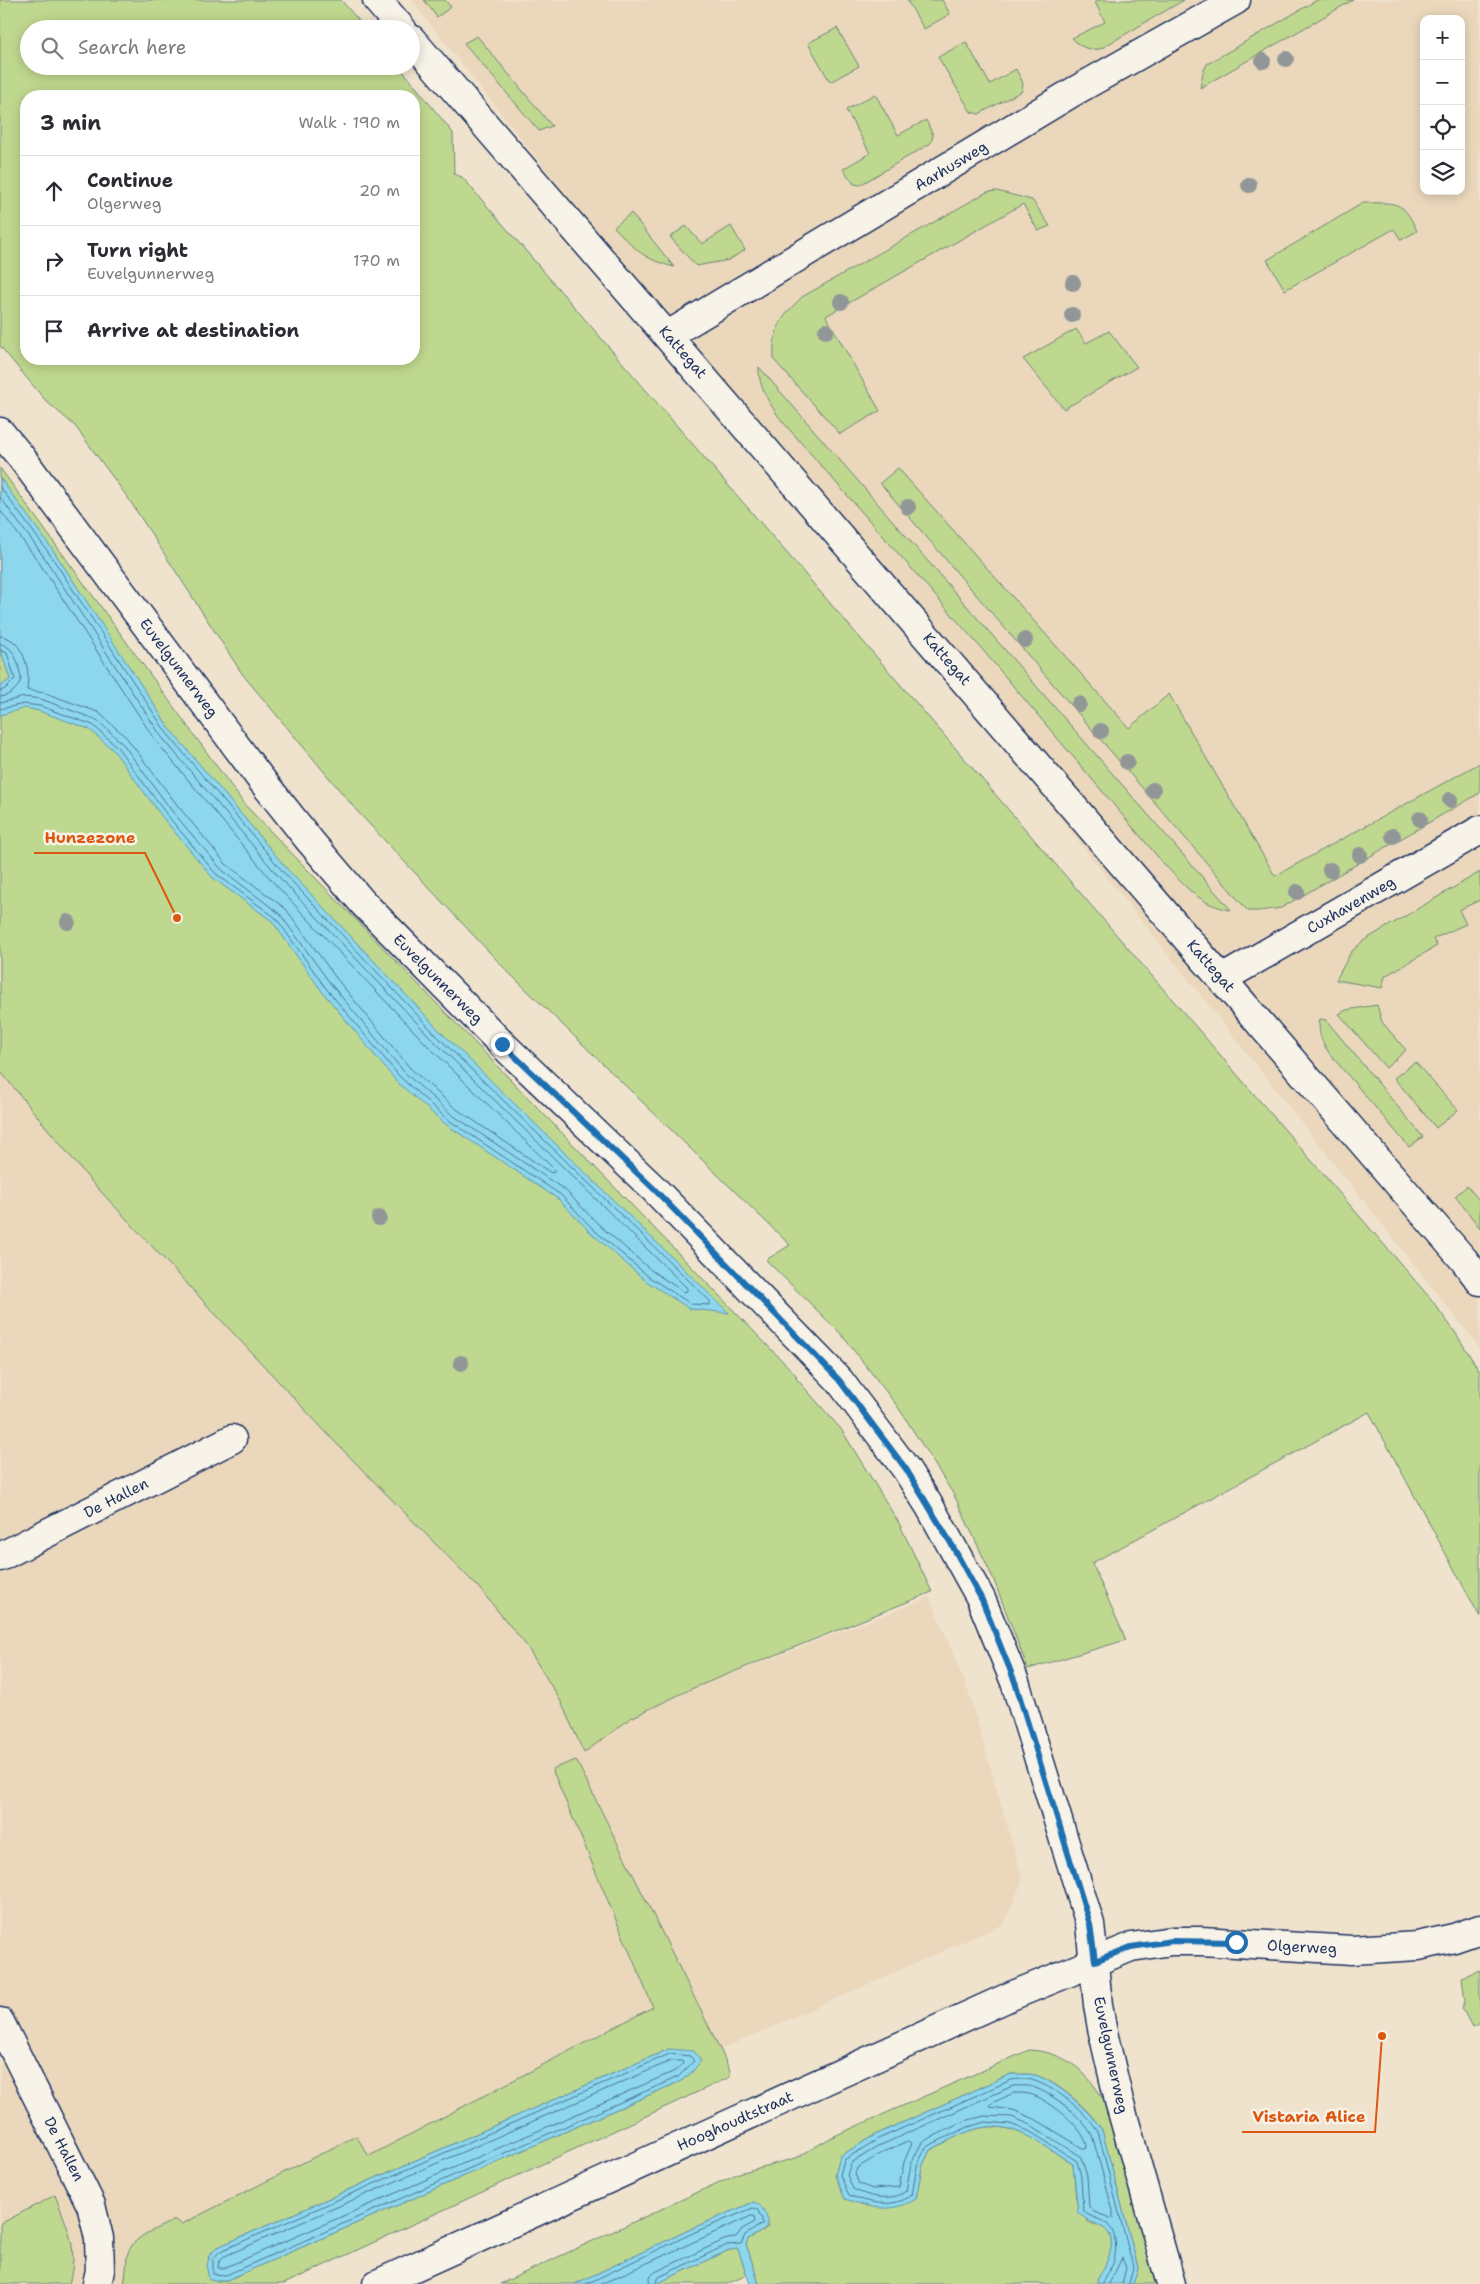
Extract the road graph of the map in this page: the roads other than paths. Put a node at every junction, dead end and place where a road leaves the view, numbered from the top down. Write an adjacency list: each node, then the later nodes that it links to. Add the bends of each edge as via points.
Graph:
1 (377, 0): 3 (street)
2 (1236, 0): 5 (street, Aarhusweg, via 1074,92)
3 (394, 20)
4 (420, 49): 5 (street, Kattegat)
5 (668, 335): 8 (street, Kattegat)
6 (0, 432): 13 (street, Euvelgunnerweg, via 260,778 363,904 502,1044 654,1189 839,1380 906,1469 982,1600 1015,1682 1090,1924)
7 (1480, 830): 8 (street, Cuxhavenweg)
8 (1222, 979): 9 (street, Kattegat)
9 (1480, 1281)
10 (232, 1439): 11 (street, De Hallen)
11 (0, 1557)
12 (1480, 1929): 13 (street, Olgerweg, via 1418,1946 1360,1950 1172,1941 1131,1947)
13 (1095, 1961): 16 (street, Hooghoudtstraat, via 1011,1996); 17 (street, Euvelgunnerweg, via 1098,2011 1119,2101)
14 (0, 2022): 15 (street, De Hallen, via 91,2205 99,2238)
15 (97, 2284)
16 (377, 2284)
17 (1171, 2284)

